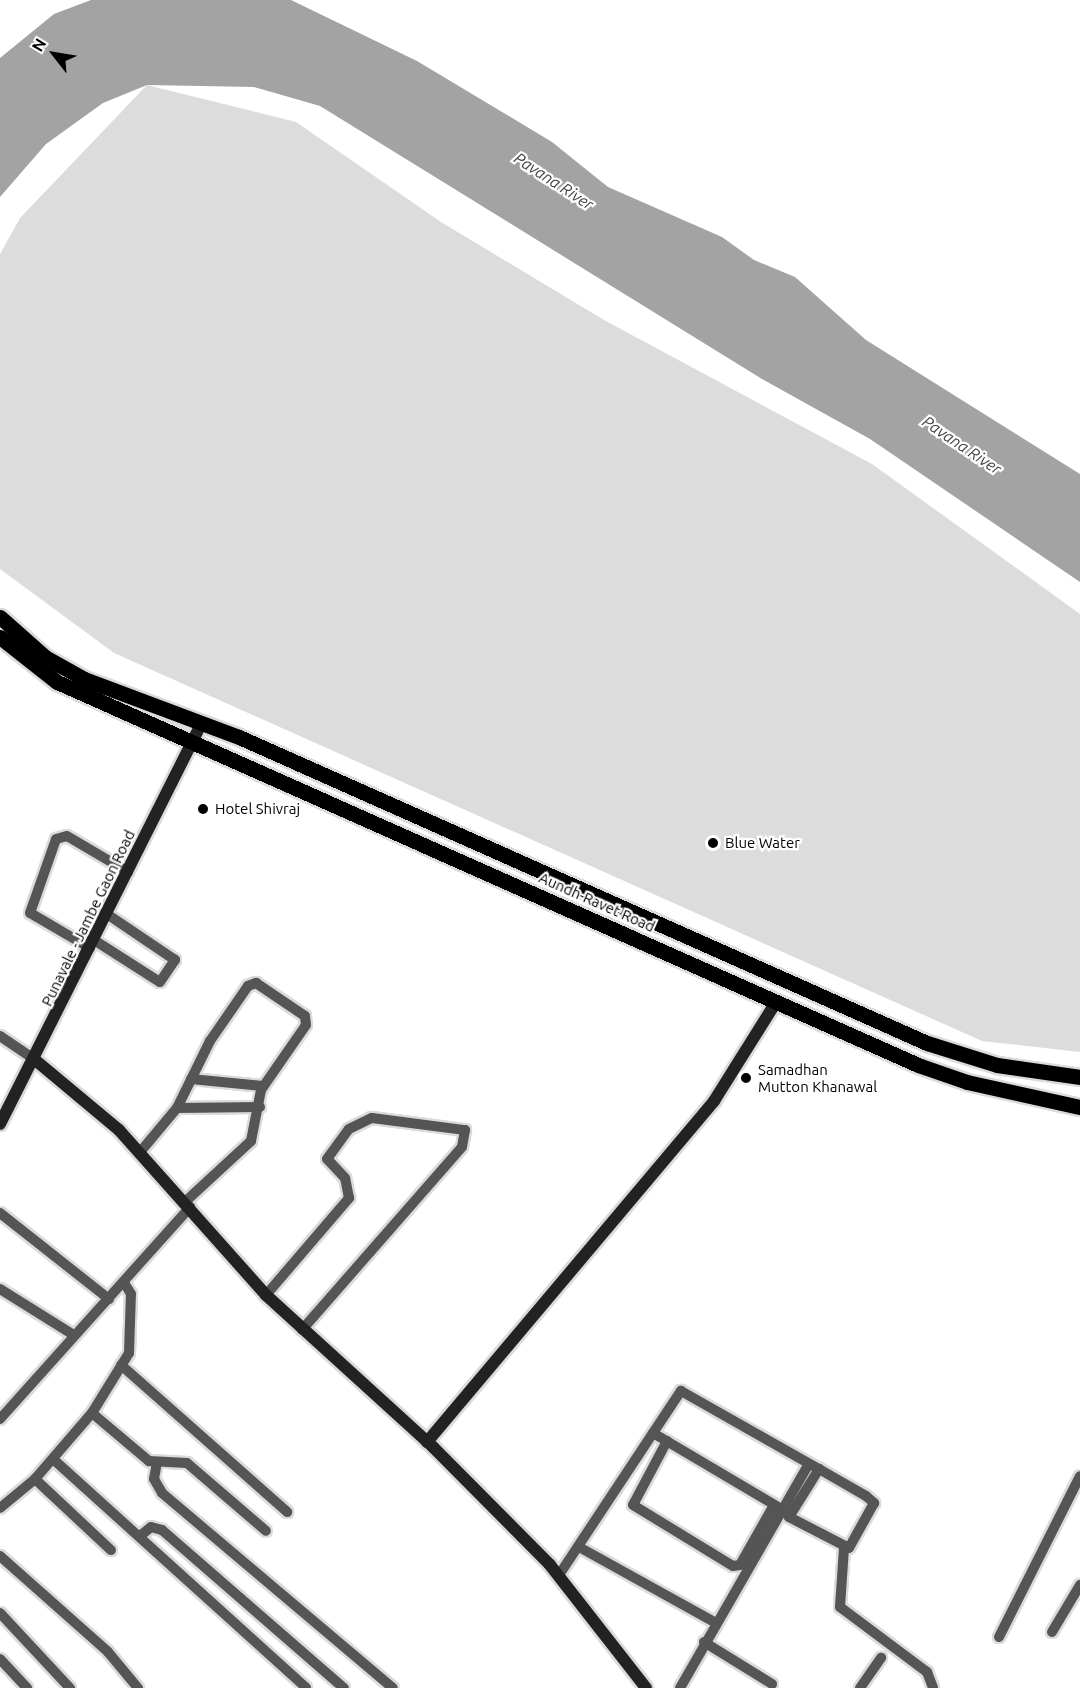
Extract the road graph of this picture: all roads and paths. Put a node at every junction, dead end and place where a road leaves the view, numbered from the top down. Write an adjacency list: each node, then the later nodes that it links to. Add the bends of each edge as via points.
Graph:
1 (0, 617): 3 (main road)
2 (0, 637): 3 (main road, via 47,676)
3 (82, 686): 4 (main road, Aundh-Ravet Road); 5 (main road, Aundh-Ravet Road)
4 (201, 724): 5 (street, Punavale - Jambe Gaon Road); 12 (main road, Aundh-Ravet Road, via 927,1043 997,1065)
5 (191, 743): 6 (street, Punavale - Jambe Gaon Road); 9 (main road, Aundh-Ravet Road)
6 (128, 872): 7 (street, Punavale - Jambe Gaon Road); 8 (street, via 67,836 56,839 30,913)
7 (107, 914): 8 (street, Punavale - Jambe Gaon Road); 8 (street, via 175,960 160,982)
8 (92, 944): 11 (street, Punavale - Jambe Gaon Road)
9 (776, 1002): 16 (main road, Aundh-Ravet Road, via 918,1065 991,1088); 33 (street, via 714,1101)
10 (0, 1036): 11 (street)
11 (34, 1059): 18 (street, Punavale - Jambe Gaon Road); 19 (street)
12 (1080, 1077)
13 (191, 1079): 14 (street); 14 (street, via 210,1041 252,983 307,1020); 17 (street)
14 (263, 1086): 15 (street)
15 (260, 1107): 17 (street); 20 (street, via 251,1141)
16 (1080, 1107)
17 (177, 1108): 19 (street)
18 (0, 1124)
19 (141, 1151): 20 (street)
20 (188, 1204): 22 (street); 24 (street)
21 (0, 1213): 25 (street)
22 (125, 1284): 25 (street); 28 (street, via 131,1294 129,1353)
23 (0, 1288): 27 (street)
24 (266, 1295): 26 (street); 26 (street, via 349,1198 345,1178 327,1159 349,1129 372,1118 465,1130 462,1147)
25 (109, 1299): 27 (street)
26 (302, 1330): 33 (street)
27 (72, 1334): 30 (street)
28 (121, 1365): 29 (street); 41 (street)
29 (92, 1413): 34 (street); 35 (street, via 144,1458)
30 (0, 1419)
31 (653, 1432): 32 (street); 36 (street, via 681,1391); 44 (street)
32 (667, 1441): 39 (street); 39 (street, via 633,1505 733,1566 740,1565)
33 (427, 1442): 48 (street)
34 (53, 1459): 38 (street); 43 (street)
35 (157, 1462): 42 (street, via 187,1463); 63 (street, via 154,1479 162,1493)
36 (814, 1467): 39 (street); 45 (street, via 789,1517); 45 (street, via 874,1503 853,1544)
37 (1080, 1476): 53 (street)
38 (35, 1479): 40 (street); 46 (street)
39 (777, 1507): 51 (street)
40 (0, 1509)
41 (286, 1512)
42 (266, 1531)
43 (140, 1536): 61 (street); 62 (street, via 151,1527 162,1530)
44 (579, 1547): 48 (street); 51 (street)
45 (844, 1548): 67 (street, via 840,1606 927,1672)
46 (111, 1550)
47 (0, 1557): 60 (street, via 108,1652)
48 (559, 1575): 64 (street)
49 (1080, 1586): 52 (street)
50 (0, 1613): 59 (street)
51 (716, 1623): 54 (street)
52 (1052, 1632)
53 (999, 1637)
54 (704, 1642): 57 (street); 65 (street)
55 (881, 1658): 66 (street)
56 (0, 1659): 58 (street)
57 (772, 1684)
58 (27, 1688)
59 (70, 1688)
60 (138, 1688)
61 (306, 1688)
62 (344, 1688)
63 (393, 1688)
64 (646, 1688)
65 (680, 1688)
66 (860, 1688)
67 (933, 1688)

